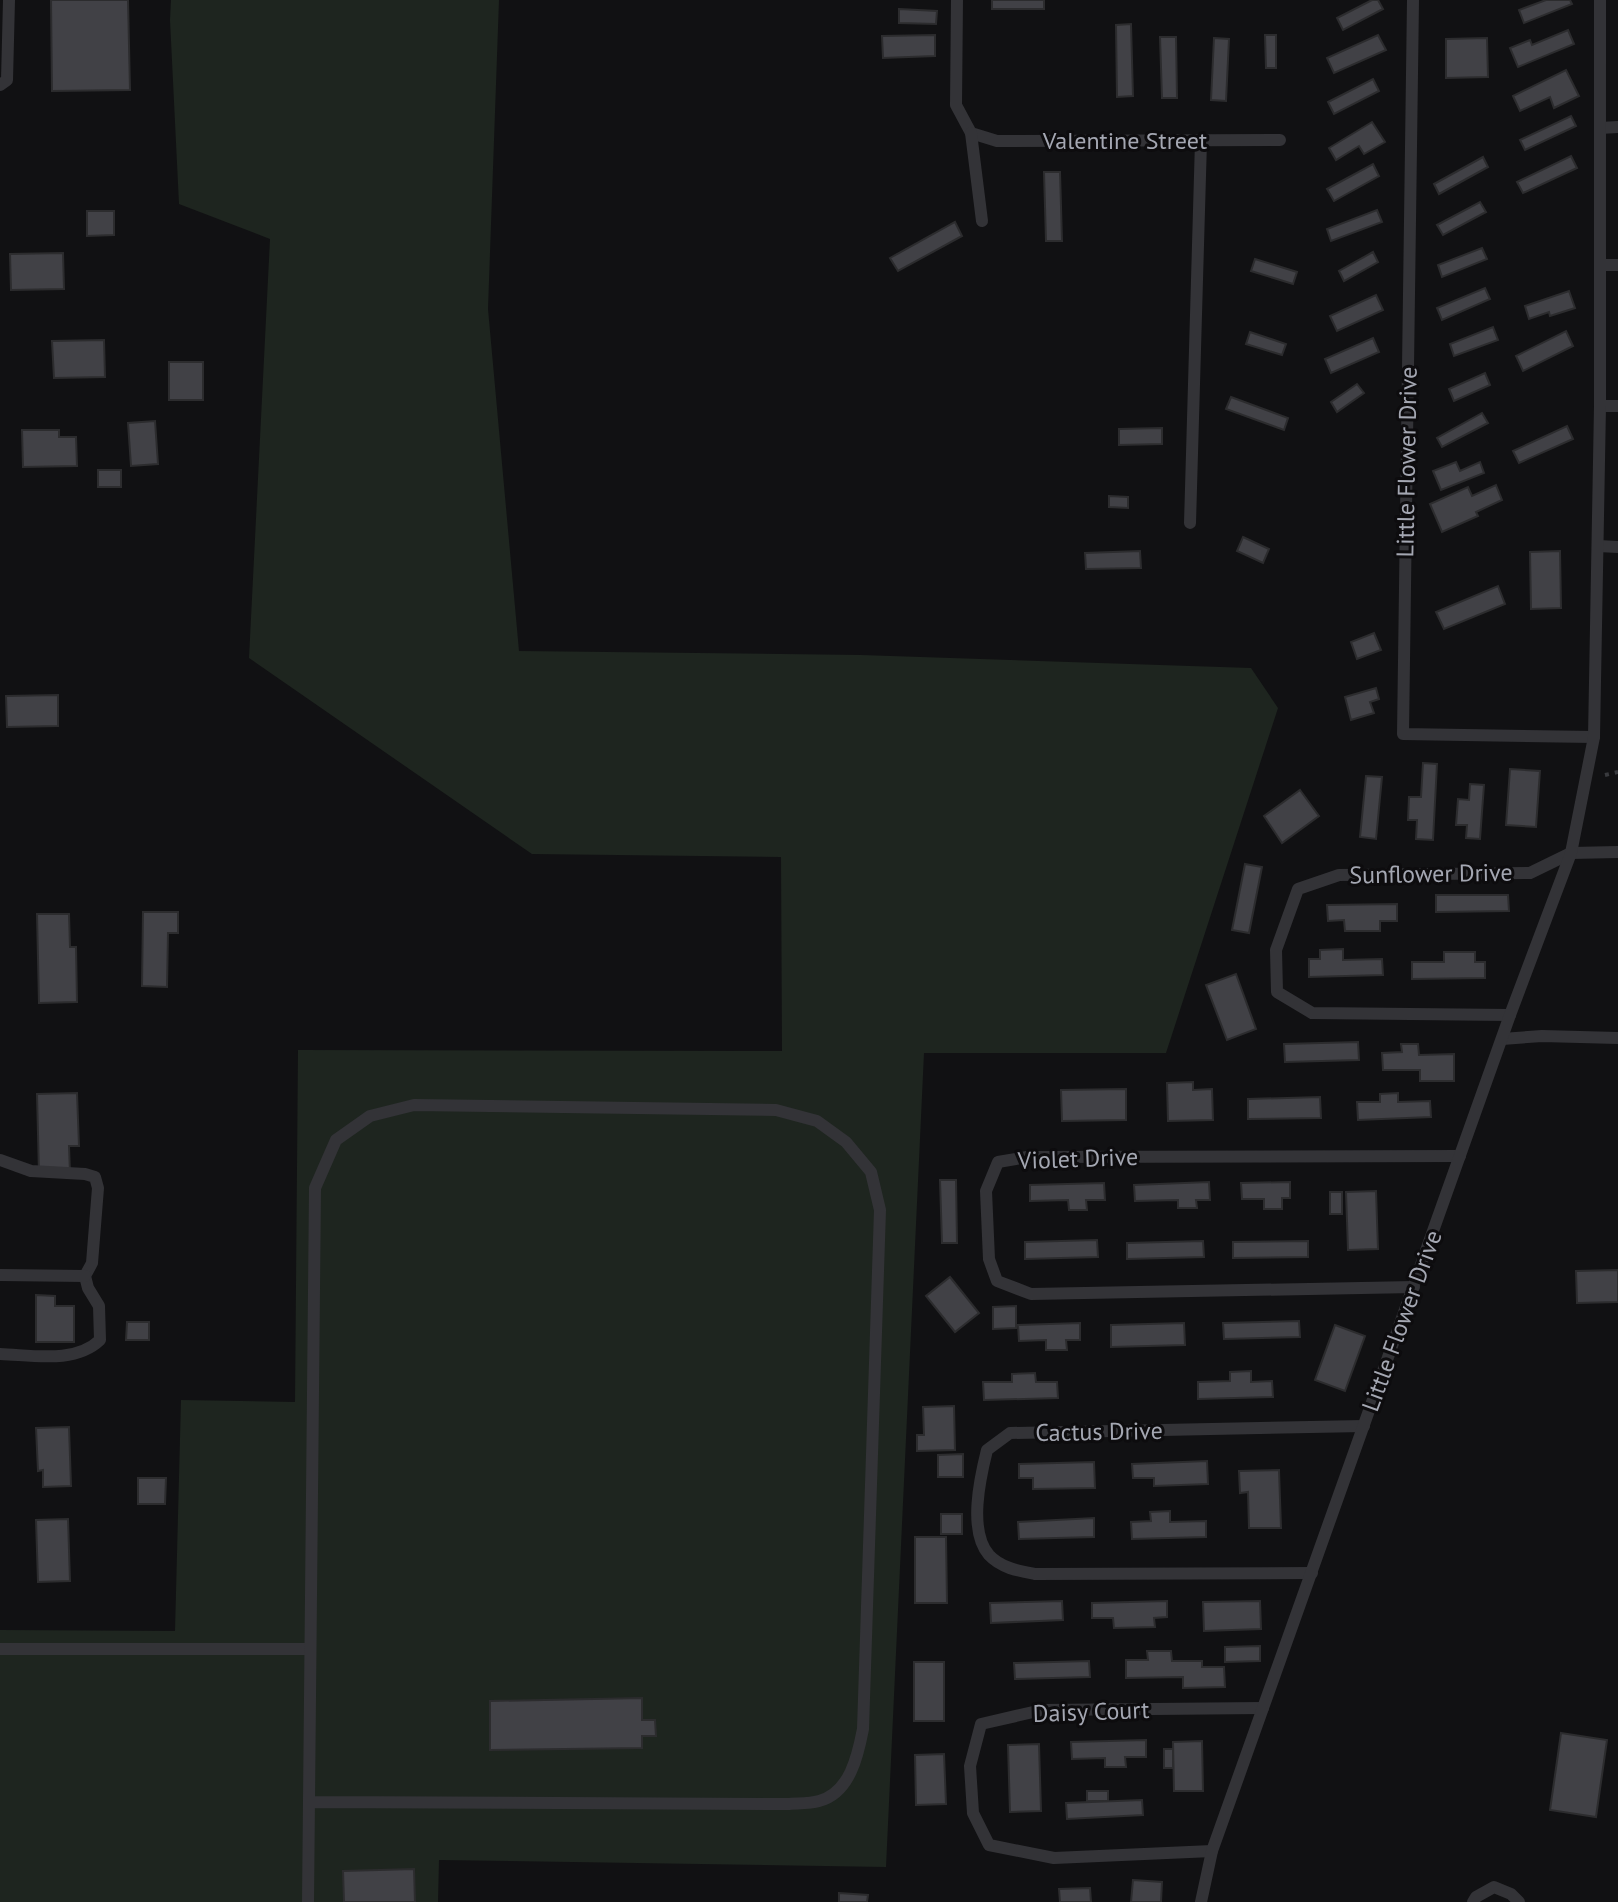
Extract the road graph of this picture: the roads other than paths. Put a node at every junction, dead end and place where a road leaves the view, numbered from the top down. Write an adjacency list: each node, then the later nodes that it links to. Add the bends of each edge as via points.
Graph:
1 (9, 0): 5 (lane, via 7,80)
2 (957, 0): 8 (lane, via 956,105)
3 (1413, 0): 19 (lane, Little Flower Drive, via 1403,734)
4 (1600, 0): 7 (lane, Little Flower Drive)
5 (0, 85)
6 (1618, 127): 7 (lane)
7 (1600, 128): 12 (lane, Little Flower Drive)
8 (971, 133): 10 (lane, Valentine Street, via 997,141); 11 (lane)
9 (1280, 140): 10 (lane, Valentine Street)
10 (1201, 141): 16 (lane)
11 (982, 221)
12 (1601, 265): 13 (lane); 14 (lane, Little Flower Drive)
13 (1618, 265)
14 (1600, 406): 15 (lane); 17 (lane, Little Flower Drive)
15 (1618, 406)
16 (1190, 523)
17 (1598, 546): 18 (lane); 19 (lane, Little Flower Drive)
18 (1618, 547)
19 (1594, 737): 21 (lane, Little Flower Drive)
20 (1618, 852): 21 (lane)
21 (1571, 853): 22 (lane, Little Flower Drive); 22 (lane, Sunflower Drive, via 1530,873 1339,875 1298,889 1276,950 1277,992 1312,1013)
22 (1510, 1015): 24 (lane, Little Flower Drive)
23 (1618, 1038): 24 (lane)
24 (1502, 1039): 25 (lane, Little Flower Drive)
25 (1460, 1156): 29 (lane, Little Flower Drive); 29 (lane, Violet Drive, via 1027,1157 998,1162 986,1191 989,1259 997,1281 1031,1294)
26 (0, 1160): 28 (lane, via 31,1171 95,1177 92,1263)
27 (0, 1275): 28 (lane)
28 (85, 1276): 30 (lane, via 102,1323 100,1340 91,1349 59,1356)
29 (1414, 1287): 31 (lane, Little Flower Drive)
30 (0, 1354)
31 (1364, 1426): 32 (lane, Little Flower Drive); 32 (lane, Cactus Drive, via 1010,1433 987,1450 978,1528 988,1554 1008,1568 1035,1574)
32 (1312, 1573): 35 (lane, Little Flower Drive)
33 (0, 1649): 34 (lane)
34 (309, 1649): 36 (lane); 36 (lane, via 315,1188 336,1140 370,1116 414,1105 776,1110 817,1121 846,1142 871,1172 880,1210 863,1729 857,1763 842,1786 822,1801 787,1804)
35 (1263, 1708): 37 (lane, Little Flower Drive); 37 (lane, Daisy Court, via 1042,1710 981,1724 970,1766 973,1813 989,1845 1054,1858)
36 (309, 1802): 38 (lane)
37 (1212, 1851): 39 (lane, Little Flower Drive)
38 (308, 1902)
39 (1201, 1902)
40 (1473, 1902): 41 (lane, via 1494,1887)
41 (1519, 1902)

